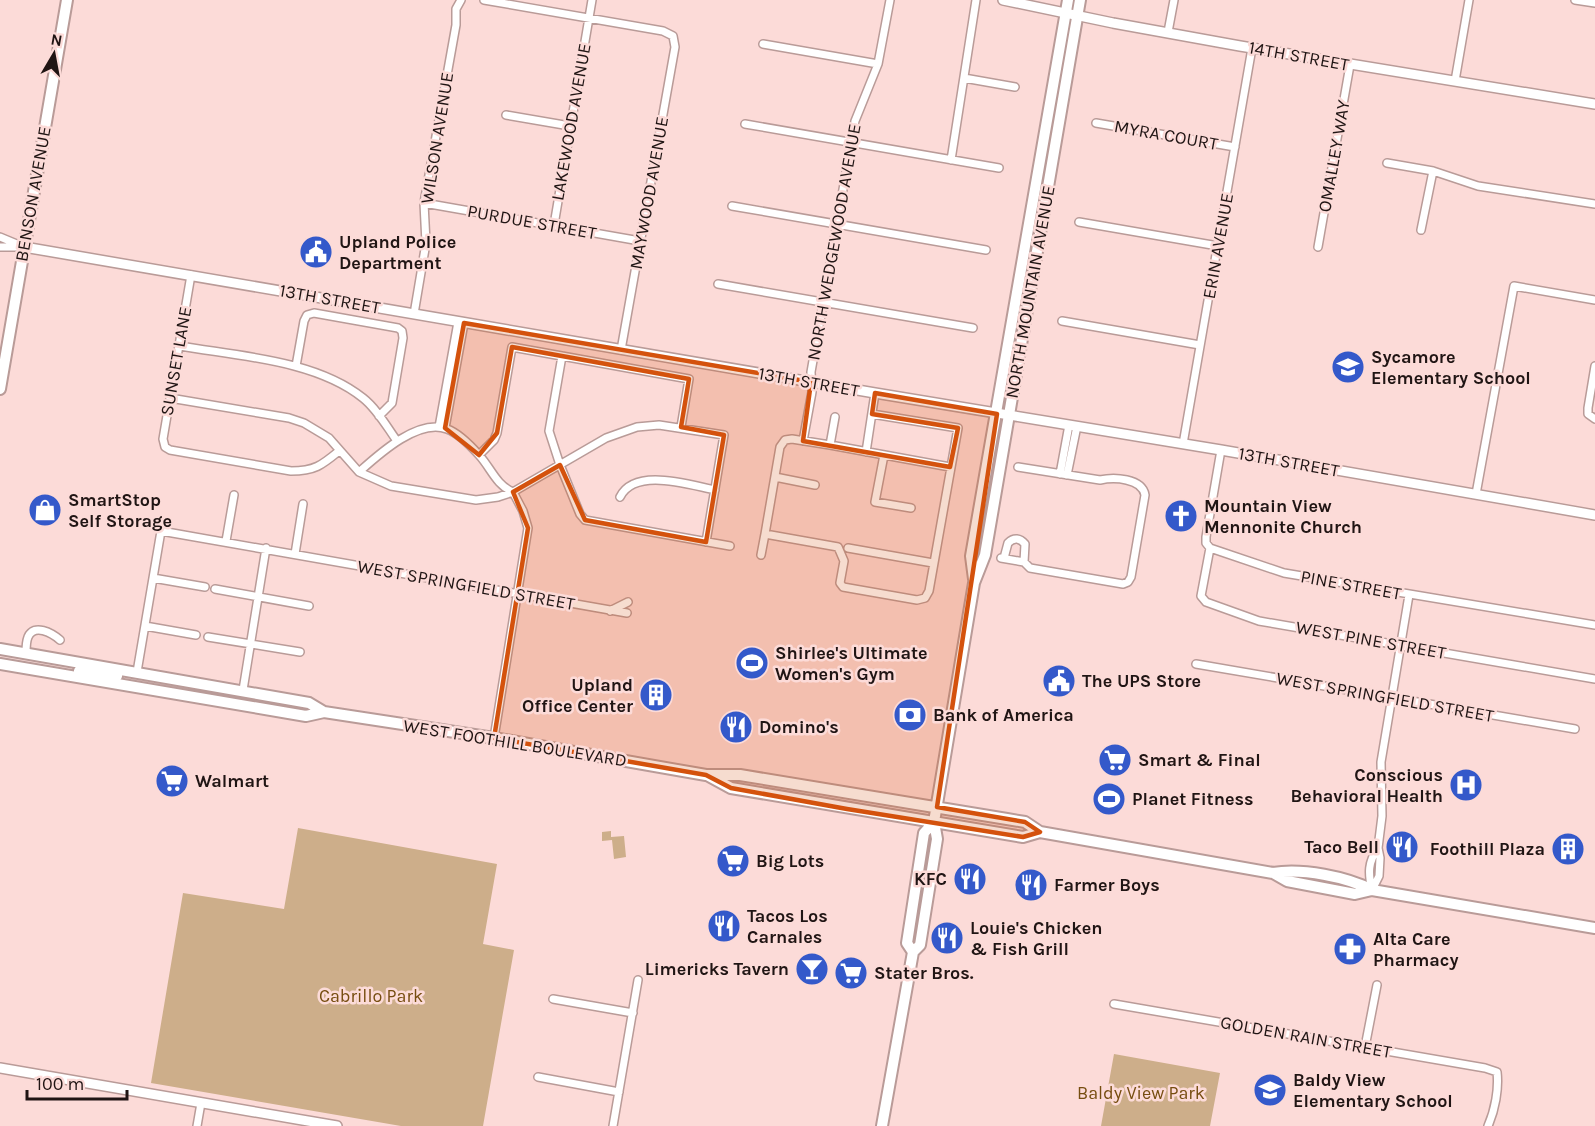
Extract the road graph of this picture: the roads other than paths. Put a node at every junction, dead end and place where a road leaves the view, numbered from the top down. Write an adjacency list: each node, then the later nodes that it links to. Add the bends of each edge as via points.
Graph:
1 (67, 0): 47 (main road, BENSON AVENUE)
2 (461, 0): 36 (street, WILSON AVENUE, via 456,9)
3 (484, 0): 16 (street)
4 (592, 0): 16 (street, LAKEWOOD AVENUE)
5 (890, 0): 20 (street, NORTH WEDGEWOOD AVENUE)
6 (976, 0): 22 (street)
7 (1004, 0): 14 (street, 14TH STREET)
8 (1068, 0): 14 (main road, NORTH MOUNTAIN AVENUE)
9 (1080, 0): 15 (main road, NORTH MOUNTAIN AVENUE)
10 (1174, 0): 17 (street)
11 (1469, 0): 23 (street)
12 (1575, 0): 13 (street)
13 (1595, 3)
14 (1065, 12): 15 (street, 14TH STREET); 69 (main road, NORTH MOUNTAIN AVENUE)
15 (1077, 15): 17 (street, 14TH STREET); 70 (main road, NORTH MOUNTAIN AVENUE)
16 (589, 19): 29 (street, LAKEWOOD AVENUE); 44 (street, MAYWOOD AVENUE, via 673,36 675,48)
17 (1168, 32): 19 (street, 14TH STREET)
18 (763, 44): 20 (street)
19 (1252, 48): 21 (street, 14TH STREET); 31 (street, ERIN AVENUE)
20 (878, 64): 30 (street, NORTH WEDGEWOOD AVENUE, via 855,121)
21 (1350, 65): 23 (street, 14TH STREET); 48 (street, OMALLEY WAY)
22 (964, 78): 24 (street); 32 (street)
23 (1455, 81): 25 (street, 14TH STREET)
24 (1015, 87)
25 (1595, 104)
26 (506, 115): 29 (street)
27 (1096, 123): 31 (street, MYRA COURT)
28 (745, 124): 30 (street)
29 (570, 126): 41 (street, LAKEWOOD AVENUE)
30 (851, 142): 32 (street); 40 (street, NORTH WEDGEWOOD AVENUE)
31 (1235, 147): 45 (street, ERIN AVENUE)
32 (951, 160): 34 (street)
33 (1387, 163): 35 (street)
34 (999, 168)
35 (1433, 171): 37 (street, via 1478,186); 42 (street)
36 (424, 203): 41 (street, PURDUE STREET); 54 (street, WILSON AVENUE, via 426,243)
37 (1595, 204)
38 (732, 206): 40 (street)
39 (1079, 222): 45 (street)
40 (836, 223): 49 (street); 53 (street, NORTH WEDGEWOOD AVENUE)
41 (554, 225): 44 (street, PURDUE STREET)
42 (1421, 230)
43 (0, 237): 47 (street, 13TH STREET)
44 (640, 241): 60 (street, MAYWOOD AVENUE)
45 (1218, 246): 58 (street, ERIN AVENUE)
46 (0, 247): 47 (street, 13TH STREET)
47 (24, 247): 50 (street, 13TH STREET); 65 (main road, BENSON AVENUE)
48 (1318, 247)
49 (986, 250)
50 (191, 275): 54 (street, 13TH STREET); 59 (street, SUNSET LANE)
51 (718, 285): 53 (street)
52 (1595, 300): 96 (street, via 1514,286)
53 (823, 302): 57 (street); 64 (street, NORTH WEDGEWOOD AVENUE)
54 (414, 314): 56 (street, 13TH STREET)
55 (1062, 321): 58 (street)
56 (461, 322): 60 (street, 13TH STREET); 75 (street)
57 (973, 327)
58 (1200, 345): 79 (street, ERIN AVENUE)
59 (180, 346): 62 (street); 67 (street, SUNSET LANE)
60 (621, 350): 64 (street, 13TH STREET)
61 (561, 356): 76 (street, via 689,379); 84 (street, via 512,347 497,433); 86 (street, via 549,431)
62 (296, 366): 71 (street, via 346,386); 71 (street, via 307,315 398,327 403,338 392,404)
63 (1595, 366): 73 (street)
64 (811, 382): 66 (street, 13TH STREET); 78 (street, NORTH WEDGEWOOD AVENUE)
65 (0, 389)
66 (875, 393): 68 (street); 69 (street, 13TH STREET)
67 (170, 398): 82 (street, via 289,418 317,430); 82 (street, SUNSET LANE, via 163,439 170,450 291,471 319,467)
68 (872, 414): 83 (street); 87 (street, via 958,428)
69 (997, 414): 70 (street, 13TH STREET); 113 (main road, NORTH MOUNTAIN AVENUE, via 972,556)
70 (1009, 415): 74 (street, 13TH STREET); 113 (main road, NORTH MOUNTAIN AVENUE, via 985,555)
71 (379, 416): 77 (street)
72 (835, 417): 80 (street)
73 (1592, 417)
74 (1073, 425): 79 (street, 13TH STREET); 90 (street)
75 (442, 428): 77 (street, via 410,434); 84 (street, via 453,431)
76 (681, 428): 86 (street, via 659,425 620,432); 93 (street, via 724,435)
77 (398, 441): 89 (street)
78 (803, 441): 80 (street); 91 (street, via 785,440 780,447)
79 (1183, 444): 81 (street, 13TH STREET)
80 (830, 445): 83 (street)
81 (1221, 450): 96 (street, 13TH STREET); 106 (street, via 1206,537)
82 (339, 451): 89 (street)
83 (866, 452): 85 (street)
84 (479, 454): 94 (street, via 500,484)
85 (884, 455): 87 (street); 99 (street, via 875,502)
86 (560, 465): 94 (street); 103 (street, via 585,520)
87 (950, 467): 111 (street)
88 (1018, 467): 90 (street)
89 (359, 472): 94 (street, via 391,486 476,500)
90 (1064, 475): 110 (street, via 1138,483 1144,489 1131,577 1123,584 1030,568)
91 (775, 477): 92 (street); 101 (street)
92 (815, 485)
93 (715, 490): 97 (street, via 652,480 630,486); 103 (street)
94 (513, 492): 116 (street, via 528,528)
95 (234, 495): 102 (street)
96 (1476, 495): 100 (street, 13TH STREET)
97 (620, 498)
98 (303, 504): 108 (street)
99 (911, 508)
100 (1595, 515)
101 (765, 534): 109 (street); 111 (street, via 838,547 844,561 840,583 843,586 917,600 925,598 929,591)
102 (226, 541): 107 (street, WEST SPRINGFIELD STREET); 112 (street, WEST SPRINGFIELD STREET, via 161,531)
103 (706, 542): 104 (street)
104 (730, 546)
105 (848, 548): 111 (street)
106 (1210, 548): 117 (street, PINE STREET, via 1284,573); 129 (street, WEST PINE STREET, via 1201,596 1206,602 1259,621)
107 (266, 549): 108 (street, WEST SPRINGFIELD STREET); 118 (street)
108 (294, 554): 116 (street, WEST SPRINGFIELD STREET)
109 (761, 555)
110 (1024, 562): 110 (street, via 1003,558 1011,540 1022,540 1025,544)
111 (933, 563)
112 (153, 578): 114 (street); 124 (street)
113 (974, 583): 148 (main road, NORTH MOUNTAIN AVENUE)
114 (205, 587)
115 (215, 589): 118 (street)
116 (518, 595): 121 (street, WEST SPRINGFIELD STREET); 146 (street)
117 (1409, 595): 123 (street, PINE STREET); 129 (street)
118 (258, 596): 120 (street); 128 (street)
119 (628, 602): 121 (street)
120 (309, 606)
121 (610, 611): 122 (street, WEST SPRINGFIELD STREET)
122 (627, 613)
123 (1595, 625)
124 (145, 626): 125 (street); 135 (street)
125 (196, 635)
126 (208, 637): 128 (street)
127 (60, 640): 132 (street, via 52,633 36,630 28,637)
128 (250, 644): 131 (street); 140 (street)
129 (1401, 645): 137 (street, WEST PINE STREET); 141 (street)
130 (0, 649): 132 (main road, WEST FOOTHILL BOULEVARD)
131 (300, 652)
132 (26, 653): 135 (main road, WEST FOOTHILL BOULEVARD)
133 (0, 664): 136 (main road, WEST FOOTHILL BOULEVARD)
134 (1196, 664): 141 (street, WEST SPRINGFIELD STREET)
135 (137, 672): 136 (main road, via 132,678 75,671); 138 (main road, WEST FOOTHILL BOULEVARD)
136 (58, 674): 139 (main road, WEST FOOTHILL BOULEVARD)
137 (1595, 679)
138 (187, 681): 139 (main road, via 173,684 138,680); 140 (main road, WEST FOOTHILL BOULEVARD)
139 (133, 687): 143 (main road, WEST FOOTHILL BOULEVARD)
140 (243, 690): 142 (main road, WEST FOOTHILL BOULEVARD)
141 (1392, 697): 145 (street, WEST SPRINGFIELD STREET); 151 (street, via 1381,762 1378,848 1368,874)
142 (304, 702): 143 (main road, via 294,705 269,701); 144 (main road, WEST FOOTHILL BOULEVARD)
143 (259, 708): 144 (main road, WEST FOOTHILL BOULEVARD, via 306,716)
144 (324, 712): 146 (main road, WEST FOOTHILL BOULEVARD)
145 (1575, 729)
146 (494, 738): 147 (main road, WEST FOOTHILL BOULEVARD)
147 (706, 775): 148 (main road, WEST FOOTHILL BOULEVARD, via 740,775); 149 (main road, WEST FOOTHILL BOULEVARD, via 731,788)
148 (937, 807): 149 (main road, NORTH MOUNTAIN AVENUE); 150 (main road, WEST FOOTHILL BOULEVARD, via 1025,822)
149 (934, 822): 150 (main road, WEST FOOTHILL BOULEVARD, via 1023,837); 166 (main road, NORTH MOUNTAIN AVENUE, via 937,839 922,934 920,945 913,952)
150 (1040, 832): 151 (main road, WEST FOOTHILL BOULEVARD, via 1273,873 1308,873 1357,882)
151 (1372, 890): 152 (main road, WEST FOOTHILL BOULEVARD)
152 (1595, 928)
153 (638, 980): 157 (street)
154 (1377, 985): 158 (street)
155 (554, 999): 157 (street)
156 (1114, 1004): 158 (street, GOLDEN RAIN STREET)
157 (633, 1013): 161 (street)
158 (1365, 1047): 167 (street, GOLDEN RAIN STREET, via 1497,1072)
159 (0, 1068): 162 (street)
160 (538, 1077): 161 (street)
161 (619, 1092): 165 (street)
162 (201, 1103): 163 (street); 164 (street)
163 (197, 1126)
164 (337, 1126)
165 (613, 1126)
166 (882, 1126)
167 (1488, 1126)

